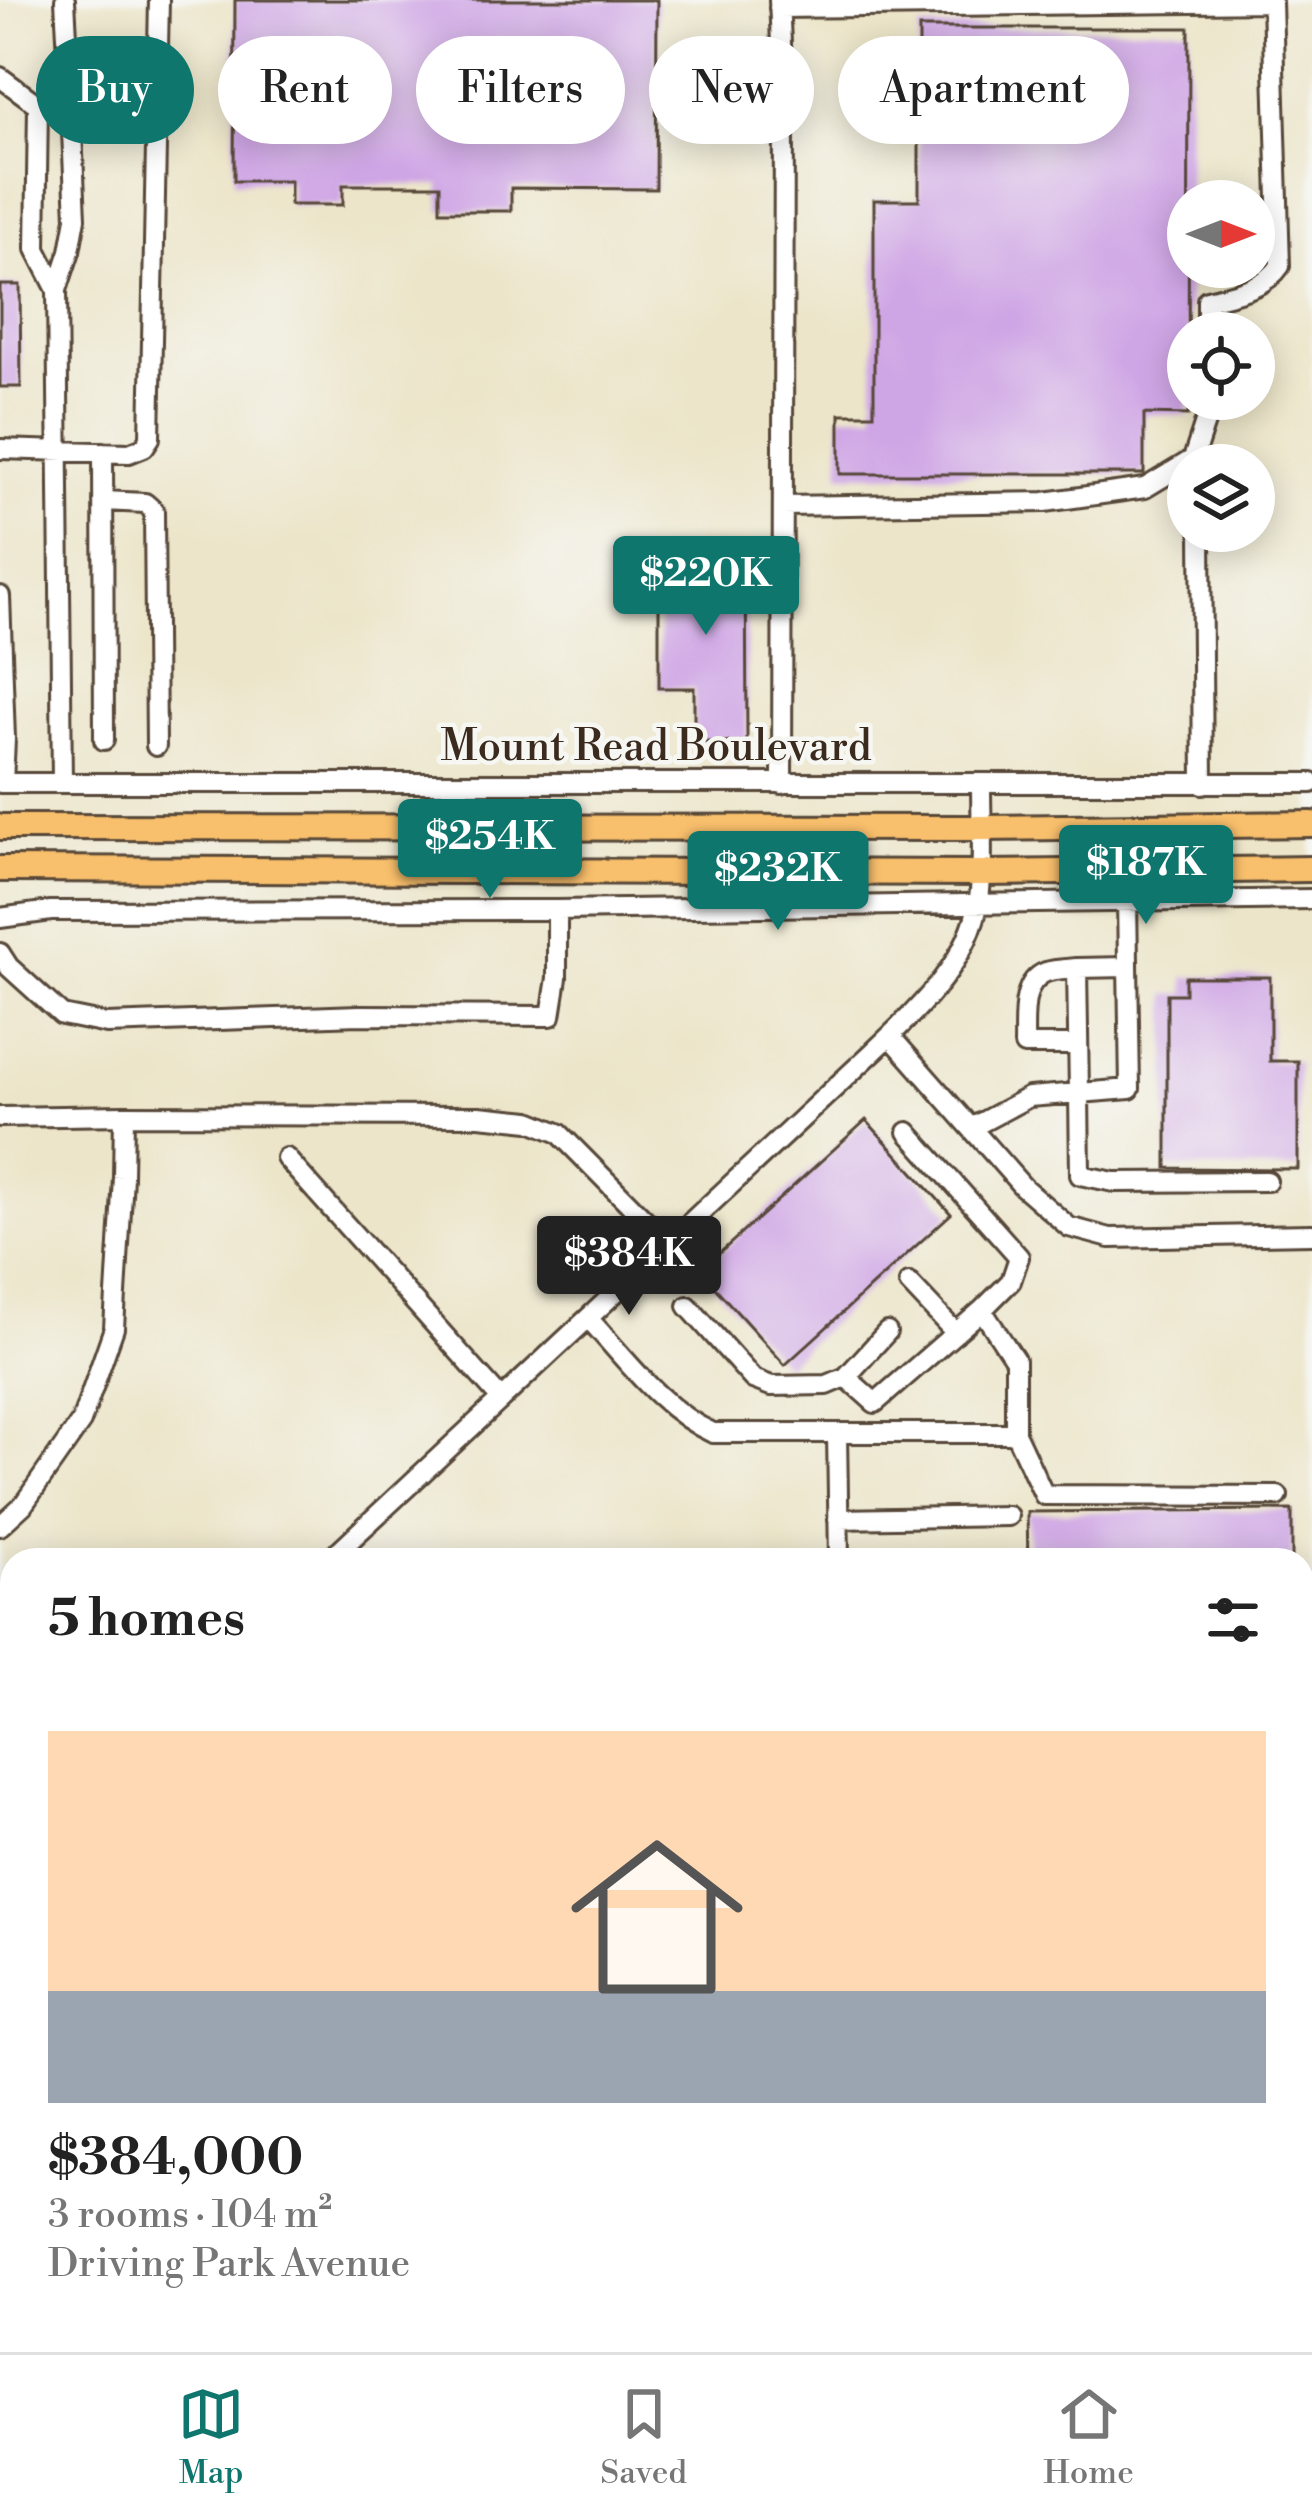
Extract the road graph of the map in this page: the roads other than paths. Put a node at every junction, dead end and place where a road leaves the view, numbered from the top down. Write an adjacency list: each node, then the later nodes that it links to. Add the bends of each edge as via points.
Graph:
1 (65, 0): 4 (street)
2 (159, 0): 13 (street, via 150,438 129,453)
3 (779, 4): 10 (street, via 1272,2 1280,266 1273,277 1207,300); 16 (street)
4 (67, 36)
5 (0, 76): 6 (street)
6 (36, 104)
7 (37, 144): 9 (street, via 36,249)
8 (73, 144): 9 (street, via 76,218)
9 (57, 290): 12 (street)
10 (1207, 312)
11 (0, 449): 12 (street)
12 (60, 451): 13 (street); 23 (street)
13 (104, 452): 15 (street)
14 (1167, 476): 16 (street, via 1145,488 1045,502)
15 (104, 501): 20 (street); 21 (street, via 145,503 154,511)
16 (783, 506): 25 (street)
17 (1201, 552): 26 (street)
18 (0, 596): 19 (street)
19 (2, 687): 22 (street)
20 (104, 740)
21 (156, 746)
22 (1, 783): 23 (street, Mount Read Boulevard)
23 (62, 783): 25 (street, Mount Read Boulevard)
24 (1312, 783): 26 (street, Mount Read Boulevard)
25 (782, 784): 27 (street, Mount Read Boulevard)
26 (1203, 784): 27 (street, Mount Read Boulevard)
27 (981, 785): 30 (street)
28 (1312, 824): 30 (main road, Mount Read Boulevard)
29 (0, 827): 30 (main road, Mount Read Boulevard)
30 (982, 828): 33 (street)
31 (0, 869): 33 (main road)
32 (1312, 869): 33 (main road)
33 (981, 873): 36 (street)
34 (1312, 899): 35 (street)
35 (1127, 900): 36 (street); 40 (street)
36 (979, 904): 37 (street); 42 (street, via 954,963)
37 (567, 909): 38 (street, via 51,911); 39 (street, via 551,1016 107,1024 62,1015)
38 (0, 918)
39 (0, 952)
40 (1128, 967): 41 (street); 44 (street, via 1130,1089)
41 (1077, 968): 43 (street); 43 (street, via 1047,971 1027,989 1024,1046)
42 (890, 1036): 47 (street); 52 (street)
43 (1078, 1045): 44 (street)
44 (1079, 1093): 47 (street, via 1029,1097); 50 (street, via 1080,1175)
45 (124, 1115): 46 (street); 52 (street, via 530,1121 559,1133); 67 (street, via 113,1328 81,1423)
46 (0, 1117)
47 (971, 1128): 51 (street, via 1069,1228 1110,1238)
48 (908, 1132): 55 (street, via 1019,1257 1012,1281)
49 (286, 1158): 60 (street)
50 (1267, 1181)
51 (1312, 1234)
52 (671, 1240): 56 (street)
53 (909, 1283): 58 (street)
54 (688, 1306): 59 (street, via 754,1379 827,1385)
55 (982, 1310): 58 (street); 62 (street, via 1015,1360)
56 (588, 1318): 60 (street); 63 (street, via 692,1424 713,1433)
57 (887, 1333): 59 (street)
58 (956, 1333): 61 (street)
59 (846, 1377): 61 (street)
60 (501, 1400): 68 (street)
61 (875, 1402): 63 (street)
62 (1015, 1433): 63 (street); 64 (street, via 1044,1495)
63 (844, 1434): 66 (street)
64 (1278, 1496)
65 (1008, 1516): 66 (street)
66 (838, 1519): 69 (street)
67 (0, 1526)
68 (342, 1548)
69 (839, 1548)

